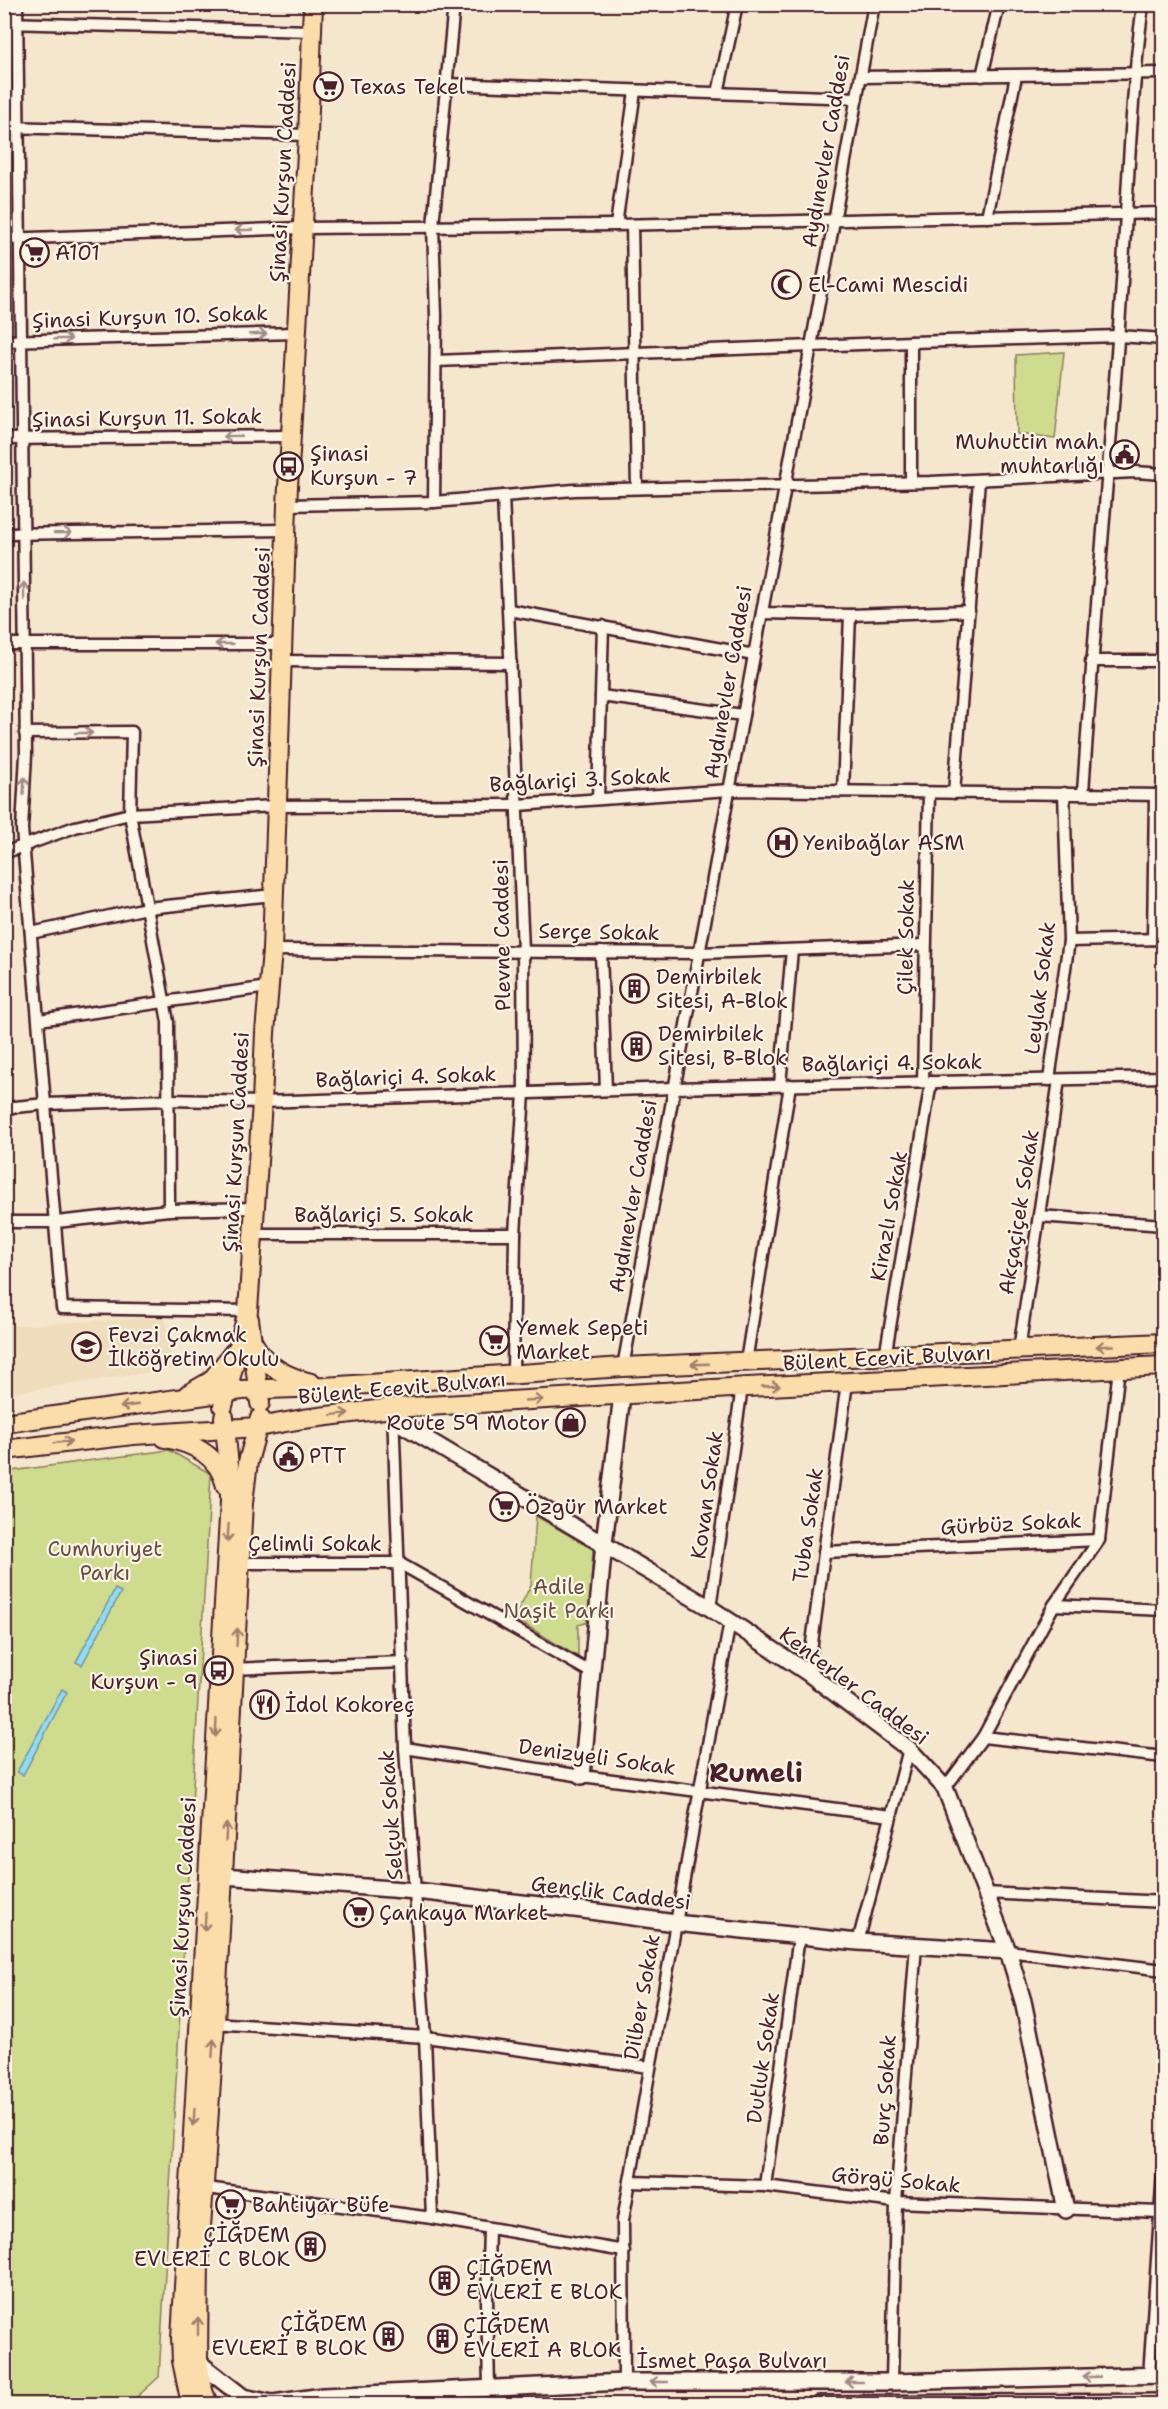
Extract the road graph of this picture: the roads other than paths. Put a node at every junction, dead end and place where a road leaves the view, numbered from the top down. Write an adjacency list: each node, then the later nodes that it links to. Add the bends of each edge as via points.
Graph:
1 (16, 4): 9 (street)
2 (313, 4): 10 (main road, Şinasi Kurşun Caddesi)
3 (454, 4): 16 (street)
4 (737, 4): 18 (street)
5 (874, 4): 15 (street, Aydınevler Caddesi)
6 (999, 4): 13 (street)
7 (1143, 4): 12 (street)
8 (4, 23): 9 (street)
9 (17, 24): 10 (street); 20 (street)
10 (312, 31): 22 (main road, Şinasi Kurşun Caddesi)
11 (1164, 74): 12 (street)
12 (1134, 75): 14 (street); 24 (street)
13 (982, 76): 14 (street); 15 (street)
14 (1016, 76): 25 (street)
15 (861, 77): 19 (street, Aydınevler Caddesi)
16 (446, 84): 17 (street); 29 (street)
17 (634, 91): 18 (street); 27 (street)
18 (718, 93): 19 (street)
19 (857, 98): 26 (street, Aydınevler Caddesi)
20 (18, 126): 21 (street); 22 (street); 31 (street)
21 (4, 127)
22 (308, 135): 30 (main road, Şinasi Kurşun Caddesi)
23 (1164, 213): 24 (street)
24 (1127, 214): 25 (street); 34 (street)
25 (987, 217): 26 (street)
26 (834, 220): 28 (street); 39 (street, Aydınevler Caddesi)
27 (616, 225): 28 (street); 29 (street)
28 (632, 225): 40 (street)
29 (433, 226): 30 (street); 41 (street)
30 (302, 228): 31 (street, one-way to 31); 33 (main road, Şinasi Kurşun Caddesi)
31 (19, 238): 32 (street); 36 (street)
32 (4, 239)
33 (297, 333): 36 (street, Şinasi Kurşun 10. Sokak, one-way to 33); 42 (main road, Şinasi Kurşun Caddesi)
34 (1118, 336): 35 (street); 38 (street); 45 (street)
35 (1164, 339)
36 (21, 340): 37 (street, Şinasi Kurşun 10. Sokak); 44 (street)
37 (4, 341)
38 (911, 342): 39 (street); 48 (street)
39 (811, 346): 40 (street); 49 (street, Aydınevler Caddesi)
40 (634, 352): 41 (street); 50 (street)
41 (436, 361): 52 (street)
42 (290, 436): 44 (street, Şinasi Kurşun 11. Sokak, one-way to 44); 53 (main road, Şinasi Kurşun Caddesi)
43 (4, 439): 44 (street, Şinasi Kurşun 11. Sokak)
44 (22, 439): 56 (street)
45 (1108, 474): 46 (street); 47 (street); 66 (street)
46 (1164, 474)
47 (979, 480): 48 (street); 58 (street)
48 (911, 482): 49 (street)
49 (785, 486): 50 (street); 59 (street, Aydınevler Caddesi)
50 (637, 488): 51 (street)
51 (503, 496): 52 (street); 57 (street, Plevne Caddesi)
52 (434, 502): 53 (street)
53 (287, 506): 54 (main road, Şinasi Kurşun Caddesi)
54 (286, 530): 56 (street, one-way to 54); 64 (main road, Şinasi Kurşun Caddesi)
55 (4, 534): 56 (street)
56 (23, 534): 63 (street, one-way to 56)
57 (509, 610): 61 (street); 68 (street, Plevne Caddesi)
58 (969, 611): 60 (street); 75 (street)
59 (762, 613): 60 (street); 65 (street, Aydınevler Caddesi)
60 (850, 615): 73 (street)
61 (603, 626): 65 (street); 69 (street)
62 (4, 644): 63 (street)
63 (24, 645): 64 (street, one-way to 63); 71 (street)
64 (282, 653): 68 (street); 81 (main road, Şinasi Kurşun Caddesi)
65 (754, 655): 70 (street, Aydınevler Caddesi)
66 (1091, 661): 67 (street); 77 (street)
67 (1164, 662)
68 (511, 663): 80 (street, Plevne Caddesi)
69 (601, 696): 70 (street); 79 (street)
70 (743, 715): 72 (street, Aydınevler Caddesi)
71 (26, 733): 82 (street, one-way to 82, via 132,732); 83 (street, one-way to 71)
72 (729, 790): 73 (street, Bağlariçi 3. Sokak); 79 (street, Bağlariçi 3. Sokak); 95 (street, Aydınevler Caddesi)
73 (843, 791): 74 (street, Bağlariçi 3. Sokak)
74 (929, 793): 75 (street, Bağlariçi 3. Sokak); 90 (street, Çilek Sokak)
75 (954, 793): 76 (street, Bağlariçi 3. Sokak)
76 (1064, 793): 77 (street, Bağlariçi 3. Sokak); 89 (street, Leylak Sokak)
77 (1083, 793): 78 (street, Bağlariçi 3. Sokak)
78 (1159, 795): 88 (street)
79 (598, 799): 80 (street, Bağlariçi 3. Sokak)
80 (518, 805): 81 (street, Bağlariçi 3. Sokak); 92 (street, Plevne Caddesi)
81 (275, 806): 82 (street, Bağlariçi 3. Sokak); 85 (main road, Şinasi Kurşun Caddesi)
82 (130, 814): 83 (street, Bağlariçi 3. Sokak); 86 (street)
83 (23, 844): 84 (street, Bağlariçi 3. Sokak); 87 (street)
84 (4, 853)
85 (273, 895): 86 (street); 91 (main road, Şinasi Kurşun Caddesi)
86 (147, 908): 87 (street); 97 (street)
87 (31, 933): 98 (street)
88 (1158, 939): 89 (street)
89 (1069, 941): 100 (street, Leylak Sokak)
90 (925, 945): 93 (street, Serçe Sokak); 101 (street, Çilek Sokak)
91 (272, 950): 92 (street, Serçe Sokak); 96 (main road, Şinasi Kurşun Caddesi)
92 (523, 950): 94 (street, Serçe Sokak); 105 (street, Plevne Caddesi)
93 (792, 950): 95 (street, Serçe Sokak); 102 (street)
94 (601, 952): 95 (street, Serçe Sokak); 104 (street)
95 (699, 953): 103 (street, Aydınevler Caddesi)
96 (268, 987): 97 (street); 107 (main road, Şinasi Kurşun Caddesi)
97 (164, 1001): 98 (street); 106 (street, via 168,1022)
98 (39, 1020): 108 (street)
99 (1164, 1077): 100 (street, Bağlariçi 4. Sokak)
100 (1054, 1080): 101 (street, Bağlariçi 4. Sokak); 112 (street, Akçaçiçek Sokak)
101 (927, 1082): 102 (street, Bağlariçi 4. Sokak); 122 (street, Kirazlı Sokak)
102 (785, 1085): 103 (street, Bağlariçi 4. Sokak); 123 (street)
103 (674, 1088): 104 (street, Bağlariçi 4. Sokak); 125 (street, Aydınevler Caddesi)
104 (606, 1090): 105 (street, Bağlariçi 4. Sokak)
105 (524, 1093): 107 (street, Bağlariçi 4. Sokak); 117 (street, Plevne Caddesi)
106 (168, 1100): 107 (street, Bağlariçi 4. Sokak); 108 (street, Bağlariçi 4. Sokak); 111 (street)
107 (262, 1101): 110 (main road, Şinasi Kurşun Caddesi)
108 (46, 1104): 109 (street, Bağlariçi 4. Sokak); 114 (street)
109 (4, 1108)
110 (255, 1208): 111 (street); 116 (main road, Şinasi Kurşun Caddesi)
111 (169, 1210): 114 (street)
112 (1039, 1216): 115 (street); 121 (street, Akçaçiçek Sokak)
113 (4, 1222): 114 (street)
114 (56, 1222): 118 (street, via 62,1308)
115 (1164, 1225)
116 (253, 1234): 117 (street, Bağlariçi 5. Sokak); 118 (main road, Şinasi Kurşun Caddesi)
117 (515, 1234): 127 (street, Plevne Caddesi)
118 (248, 1311): 119 (main road, Şinasi Kurşun Caddesi)
119 (247, 1337): 129 (main road, via 281,1372); 132 (main road, via 211,1381); 134 (main road, Şinasi Kurşun Caddesi); 134 (main road, Şinasi Kurşun Caddesi)
120 (1164, 1343): 121 (main road, Bülent Ecevit Bulvarı, one-way to 121)
121 (1019, 1350): 122 (main road, Bülent Ecevit Bulvarı)
122 (885, 1357): 123 (main road, Bülent Ecevit Bulvarı)
123 (746, 1362): 125 (main road, Bülent Ecevit Bulvarı, one-way to 125)
124 (1164, 1366): 126 (main road, Bülent Ecevit Bulvarı)
125 (623, 1367): 127 (main road, Bülent Ecevit Bulvarı)
126 (1119, 1368): 128 (main road, Bülent Ecevit Bulvarı); 140 (street, Gürbüz Sokak)
127 (513, 1373): 129 (main road, Bülent Ecevit Bulvarı)
128 (847, 1382): 130 (main road, Bülent Ecevit Bulvarı, one-way to 128); 142 (street, Tuba Sokak)
129 (324, 1387): 134 (main road, Bülent Ecevit Bulvarı)
130 (742, 1388): 131 (main road, Bülent Ecevit Bulvarı); 146 (street, Kovan Sokak)
131 (622, 1395): 133 (main road, Bülent Ecevit Bulvarı, one-way to 131); 141 (street)
132 (173, 1400): 134 (main road, Bülent Ecevit Bulvarı); 136 (main road, Bülent Ecevit Bulvarı, one-way to 136)
133 (393, 1408): 135 (main road, Bülent Ecevit Bulvarı, one-way to 133); 141 (street, Kenterler Caddesi, via 403,1425); 144 (street, Selçuk Sokak)
134 (242, 1409): 135 (main road, Bülent Ecevit Bulvarı); 137 (main road, Bülent Ecevit Bulvarı); 139 (main road, Şinasi Kurşun Caddesi); 139 (main road, Şinasi Kurşun Caddesi, via 248,1462)
135 (303, 1419): 139 (main road, via 279,1429 262,1446)
136 (4, 1423)
137 (133, 1435): 138 (main road, Bülent Ecevit Bulvarı, one-way to 137); 139 (main road, via 176,1440 212,1457)
138 (4, 1450)
139 (237, 1502): 143 (main road, Şinasi Kurşun Caddesi)
140 (1099, 1540): 142 (street, Gürbüz Sokak); 145 (street)
141 (604, 1543): 146 (street, Kenterler Caddesi); 151 (street)
142 (824, 1552): 152 (street, Tuba Sokak)
143 (233, 1563): 144 (street, Çelimli Sokak); 150 (main road, Şinasi Kurşun Caddesi)
144 (399, 1563): 149 (street, Selçuk Sokak); 151 (street, Çelimli Sokak)
145 (1054, 1605): 147 (street); 153 (street)
146 (710, 1608): 148 (street, Kenterler Caddesi)
147 (1164, 1610)
148 (730, 1621): 152 (street, Kenterler Caddesi); 159 (street, Dilber Sokak)
149 (403, 1662): 150 (street); 154 (street, Selçuk Sokak)
150 (227, 1669): 161 (main road, Şinasi Kurşun Caddesi)
151 (592, 1673): 157 (street)
152 (808, 1673): 155 (street, Kenterler Caddesi)
153 (983, 1737): 156 (street); 158 (street)
154 (405, 1748): 157 (street, Denizyeli Sokak); 162 (street, Selçuk Sokak)
155 (909, 1749): 158 (street, Kenterler Caddesi); 160 (street)
156 (1164, 1757)
157 (582, 1776): 159 (street, Denizyeli Sokak)
158 (945, 1788): 163 (street, Kenterler Caddesi)
159 (699, 1791): 160 (street, Denizyeli Sokak); 165 (street, Dilber Sokak)
160 (891, 1816): 167 (street)
161 (216, 1876): 162 (street, Gençlik Caddesi); 171 (main road, Şinasi Kurşun Caddesi)
162 (416, 1891): 165 (street, Gençlik Caddesi); 172 (street, Selçuk Sokak)
163 (986, 1893): 164 (street); 169 (street, Kenterler Caddesi)
164 (1164, 1902)
165 (675, 1923): 166 (street, Gençlik Caddesi); 173 (street, Dilber Sokak)
166 (799, 1936): 167 (street, Gençlik Caddesi); 177 (street, Dutluk Sokak)
167 (858, 1942): 168 (street, Gençlik Caddesi)
168 (916, 1945): 169 (street, Gençlik Caddesi); 178 (street, Burç Sokak)
169 (1008, 1951): 170 (street); 179 (street, Kenterler Caddesi, via 1023,2001)
170 (1164, 1970)
171 (207, 2023): 172 (street); 176 (main road, Şinasi Kurşun Caddesi)
172 (425, 2037): 173 (street); 181 (street, Selçuk Sokak)
173 (650, 2067): 175 (street, Dilber Sokak)
174 (1164, 2157): 180 (street)
175 (630, 2182): 177 (street, Görgü Sokak); 183 (street, Dilber Sokak, via 623,2220)
176 (197, 2186): 181 (street); 184 (main road, Şinasi Kurşun Caddesi, one-way to 176); 186 (main road, Şinasi Kurşun Caddesi, via 181,2338)
177 (765, 2186): 178 (street, Görgü Sokak)
178 (896, 2202): 179 (street, Görgü Sokak); 188 (street, Burç Sokak)
179 (1066, 2210): 180 (street, Görgü Sokak)
180 (1160, 2212): 185 (street)
181 (432, 2218): 182 (street)
182 (489, 2229): 183 (street); 189 (street)
183 (624, 2252): 187 (street, Dilber Sokak)
184 (198, 2362): 194 (main road, Şinasi Kurşun Caddesi); 195 (street, İsmet Paşa Bulvarı, via 243,2397)
185 (1156, 2376): 188 (street, İsmet Paşa Bulvarı, one-way to 188); 191 (street)
186 (185, 2381): 192 (street); 193 (main road, Şinasi Kurşun Caddesi)
187 (624, 2382): 188 (street, İsmet Paşa Bulvarı, one-way to 187); 189 (street, İsmet Paşa Bulvarı)
188 (892, 2382)
189 (489, 2387): 195 (street, İsmet Paşa Bulvarı, via 323,2396)
190 (1164, 2402): 191 (street, İsmet Paşa Bulvarı)
191 (1148, 2403): 196 (street, İsmet Paşa Bulvarı)
192 (182, 2404)
193 (191, 2404)
194 (208, 2404)
195 (269, 2404)
196 (819, 2404)

